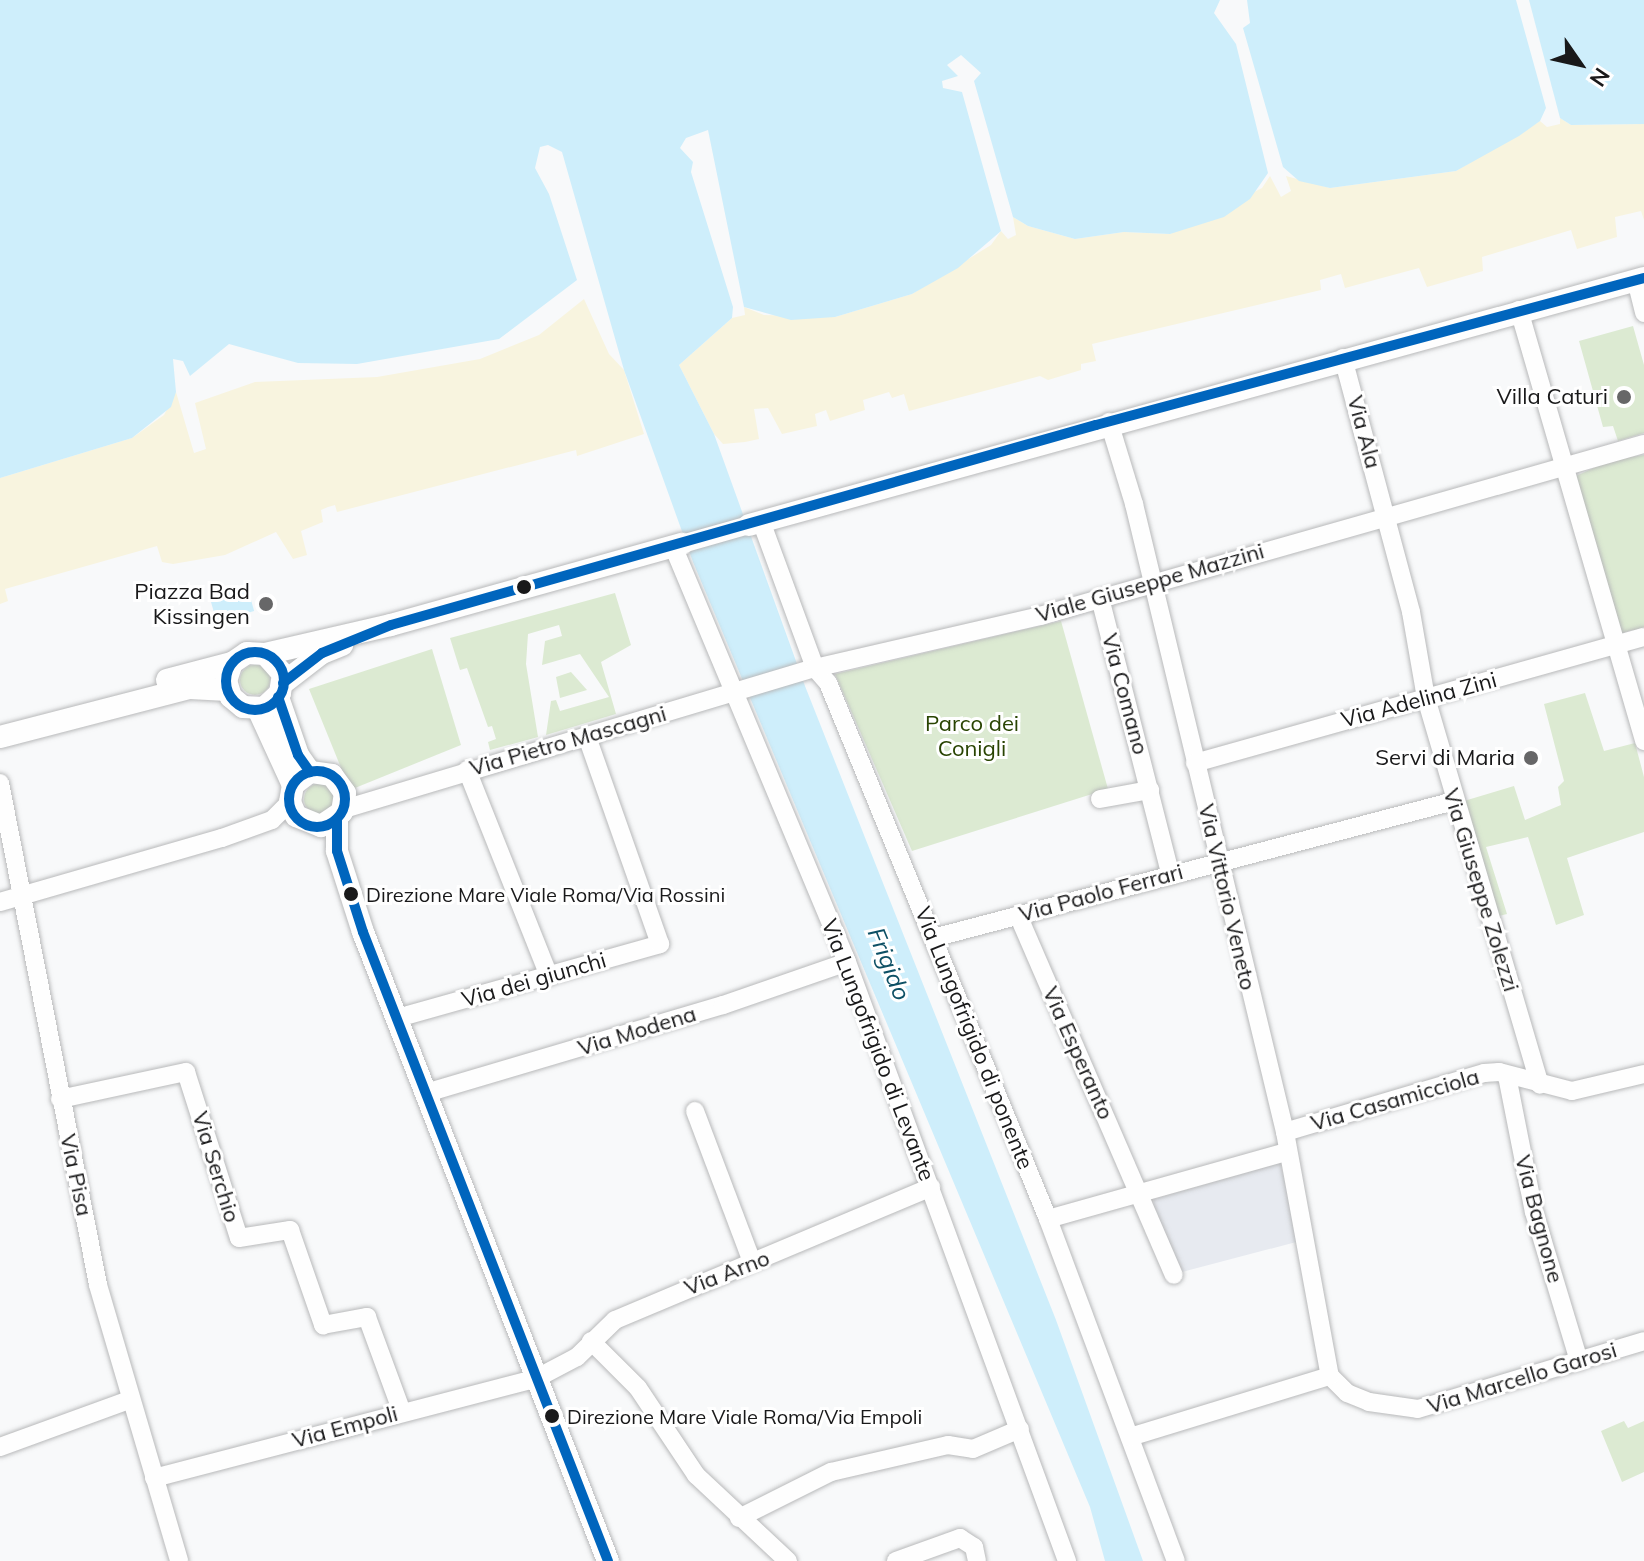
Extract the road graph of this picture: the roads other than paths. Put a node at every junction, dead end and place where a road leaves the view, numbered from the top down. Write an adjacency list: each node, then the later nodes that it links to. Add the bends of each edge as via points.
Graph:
1 (1640, 279): 2 (main road); 3 (street)
2 (1519, 310): 4 (main road); 7 (street)
3 (1643, 310)
4 (1343, 358): 5 (main road); 8 (street, Via Ala)
5 (1109, 422): 9 (main road); 11 (street, Via Vittorio Veneto)
6 (1644, 444): 7 (street, Viale Giuseppe Mazzini)
7 (1562, 465): 8 (street, Viale Giuseppe Mazzini); 15 (street)
8 (1384, 511): 11 (street, Viale Giuseppe Mazzini); 22 (street, Via Giuseppe Zolezzi)
9 (755, 523): 10 (street); 18 (street, Via Lungofrigido di ponente)
10 (677, 545): 13 (main road); 21 (street, Via Lungofrigido di Levante)
11 (1150, 581): 12 (street, Viale Giuseppe Mazzini); 28 (street, Via Vittorio Veneto)
12 (1100, 598): 18 (street, Viale Giuseppe Mazzini); 31 (street, Via Comano)
13 (391, 625): 16 (main road); 20 (main road, via 322,653)
14 (1644, 637): 15 (street, Via Adelina Zini)
15 (1615, 646): 22 (street, Via Adelina Zini); 27 (street)
16 (265, 654): 17 (main road, via 247,653); 20 (main road, via 279,666)
17 (232, 663): 19 (main road); 24 (main road, via 138,689)
18 (810, 670): 21 (street, Viale Giuseppe Mazzini); 42 (street, Via Lungofrigido di ponente, via 828,683)
19 (227, 690): 23 (main road, via 236,703); 24 (main road, via 190,688)
20 (281, 690): 23 (main road); 33 (main road, via 298,755)
21 (740, 692): 26 (street, Via Pietro Mascagni); 43 (street, Via Lungofrigido di Levante)
22 (1426, 698): 28 (street, Via Adelina Zini); 34 (street, Via Giuseppe Zolezzi)
23 (258, 709): 33 (main road)
24 (65, 718): 25 (main road)
25 (0, 737)
26 (587, 737): 29 (street, Via Pietro Mascagni); 44 (street, Via dei giunchi, via 660,944)
27 (1644, 741)
28 (1195, 763): 36 (street, Via Vittorio Veneto)
29 (467, 770): 35 (street, Via Pietro Mascagni); 44 (street)
30 (0, 783): 38 (street, Via Pisa)
31 (1150, 790): 32 (street); 37 (street, Via Comano)
32 (1100, 799)
33 (301, 801): 35 (main road); 35 (main road, via 332,775); 38 (street, via 272,820 222,838); 41 (main road)
34 (1454, 801): 36 (street, Via Paolo Ferrari); 48 (street, Via Giuseppe Zolezzi)
35 (341, 805): 41 (main road, via 337,851)
36 (1219, 862): 37 (street, Via Paolo Ferrari); 52 (street, Via Vittorio Veneto)
37 (1170, 873): 40 (street, Via Paolo Ferrari)
38 (23, 895): 39 (street); 50 (street, Via Pisa)
39 (0, 902)
40 (1018, 915): 42 (street, Via Paolo Ferrari); 55 (street, Via Esperanto)
41 (363, 932): 49 (main road)
42 (933, 938): 56 (street, Via Lungofrigido di ponente)
43 (847, 962): 49 (street, Via Modena, via 723,1005); 54 (street, Via Lungofrigido di Levante)
44 (549, 976): 45 (street, Via dei giunchi)
45 (408, 1015)
46 (1644, 1074): 48 (street, Via Casamicciola, via 1572,1091)
47 (1507, 1076): 48 (street, Via Casamicciola); 52 (street, Via Casamicciola, via 1484,1073); 61 (street, Via Bagnone, via 1534,1212)
48 (1540, 1085)
49 (426, 1093): 63 (main road)
50 (60, 1099): 64 (street, Via Pisa, via 98,1285); 65 (street, Via Serchio, via 186,1072 239,1238 290,1230 323,1325 367,1317)
51 (695, 1111): 57 (street)
52 (1285, 1132): 53 (street, Via Vittorio Veneto)
53 (1287, 1152): 55 (street, Via Casamicciola); 62 (street, Via Vittorio Veneto)
54 (931, 1187): 57 (street, Via Arno); 66 (street, Via Lungofrigido di Levante)
55 (1139, 1192): 56 (street, Via Casamicciola); 58 (street, Via Esperanto)
56 (1048, 1219): 67 (street, Via Lungofrigido di ponente)
57 (752, 1262): 59 (street, Via Arno, via 615,1320)
58 (1174, 1275)
59 (591, 1341): 63 (street, Via Arno, via 577,1357); 70 (street, via 638,1388 696,1475)
60 (1644, 1341): 61 (street, Via Marcello Garosi)
61 (1579, 1361): 62 (street, Via Marcello Garosi, via 1408,1410 1347,1393)
62 (1330, 1376): 67 (street)
63 (537, 1378): 65 (street, Via Empoli); 72 (main road)
64 (129, 1400): 68 (street); 69 (street, Via Pisa)
65 (402, 1412): 69 (street, Via Empoli)
66 (1020, 1429): 70 (street, via 973,1449 948,1445 831,1472); 76 (street, Via Lungofrigido di Levante)
67 (1130, 1437): 77 (street, Via Lungofrigido di ponente)
68 (0, 1447)
69 (154, 1478): 71 (street, Via Pisa)
70 (739, 1518): 73 (street)
71 (172, 1559)
72 (608, 1561)
73 (788, 1561)
74 (896, 1561): 75 (street, via 960,1538 974,1547)
75 (977, 1561)
76 (1067, 1561)
77 (1176, 1561)

